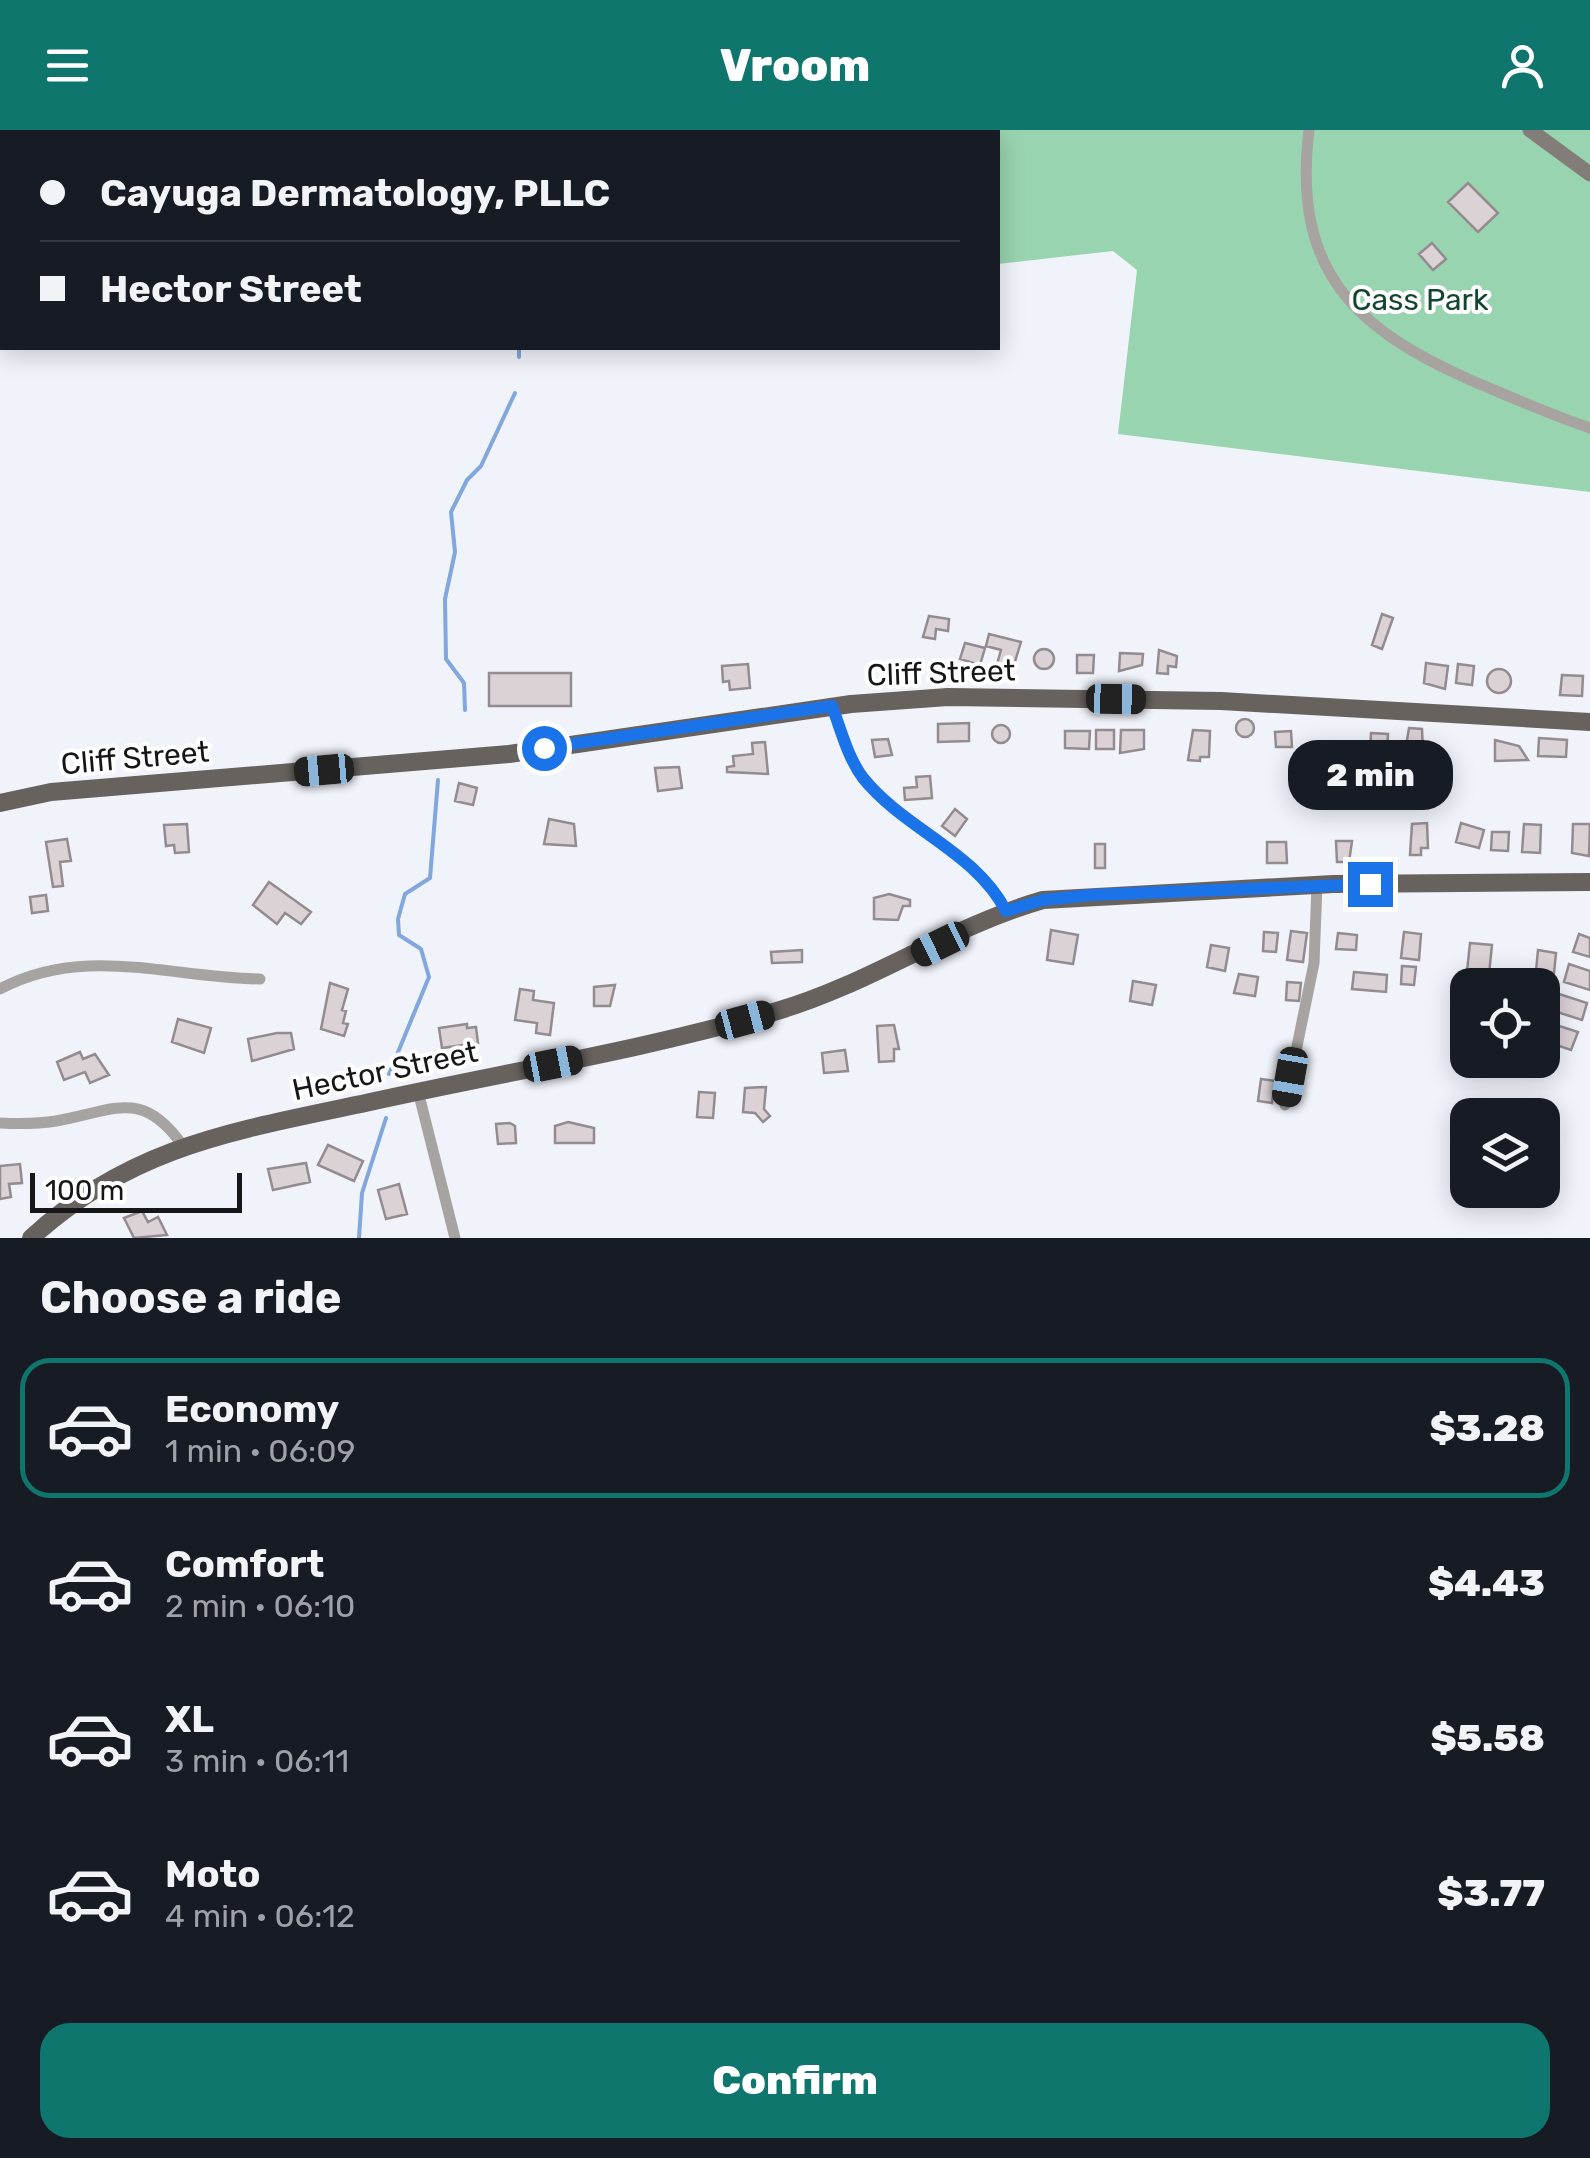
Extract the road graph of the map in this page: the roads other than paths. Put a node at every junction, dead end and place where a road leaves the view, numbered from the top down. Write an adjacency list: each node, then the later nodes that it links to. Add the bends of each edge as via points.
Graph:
1 (1309, 130): 4 (street, via 1308,215 1326,265 1356,309 1385,336 1432,363)
2 (1530, 130): 3 (main road)
3 (1590, 174)
4 (1590, 428)
5 (832, 706): 6 (main road, Cliff Street, via 948,697 1220,701); 7 (main road, Cliff Street, via 500,755 51,792); 10 (street, via 861,775 982,876)
6 (1590, 722)
7 (0, 802)
8 (1590, 882): 9 (main road, Hector Street)
9 (1317, 885): 10 (main road, Hector Street, via 1092,895); 14 (street, via 1314,964)
10 (1006, 911): 13 (main road, Hector Street, via 873,976 778,1011 672,1040)
11 (260, 979): 12 (street, via 96,964)
12 (0, 989)
13 (418, 1091): 16 (main road, Hector Street); 18 (street)
14 (1285, 1105)
15 (0, 1123): 16 (street, via 136,1107 157,1116)
16 (183, 1146): 17 (main road, Hector Street, via 91,1191)
17 (31, 1238)
18 (455, 1238)

